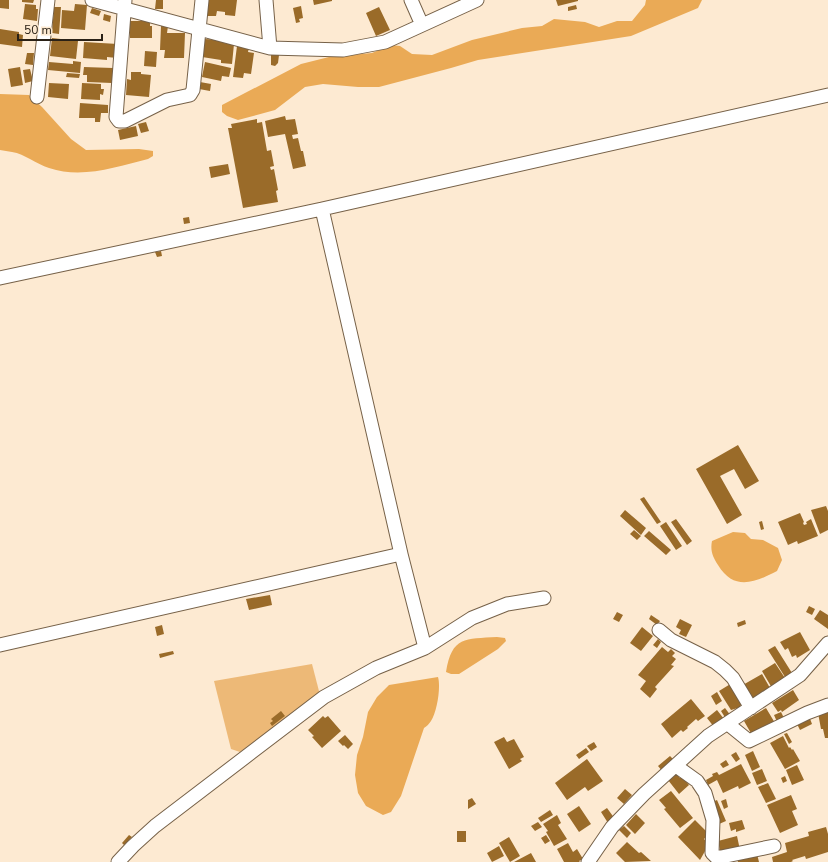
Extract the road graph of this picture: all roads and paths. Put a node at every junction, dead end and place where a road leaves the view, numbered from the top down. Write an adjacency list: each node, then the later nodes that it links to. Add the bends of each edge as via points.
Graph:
1 (48, 0): 12 (street)
2 (92, 0): 7 (street)
3 (202, 0): 9 (street)
4 (266, 0): 10 (street)
5 (411, 0): 8 (street)
6 (477, 0): 8 (street)
7 (125, 4): 9 (street); 9 (street, via 116,117 119,121 126,121 167,100 190,95 193,90)
8 (422, 24): 10 (street, via 385,42 342,50)
9 (199, 30): 10 (street)
10 (270, 48)
11 (828, 95): 13 (street)
12 (37, 97)
13 (322, 209): 14 (street); 15 (street)
14 (0, 278)
15 (401, 554): 19 (street); 20 (street)
16 (544, 598): 20 (street, via 507,604 472,618)
17 (659, 630): 22 (street, via 670,640 715,662 732,678)
18 (828, 643): 22 (street, via 800,675)
19 (0, 645)
20 (425, 648): 26 (street, via 376,668 324,697 155,826)
21 (828, 705): 23 (street, via 750,741)
22 (751, 708): 23 (street)
23 (728, 724): 24 (street, via 708,736)
24 (676, 766): 25 (street, via 697,781 705,793 713,820 712,853 716,857); 27 (street, via 612,827)
25 (774, 846)
26 (118, 862)
27 (588, 862)

